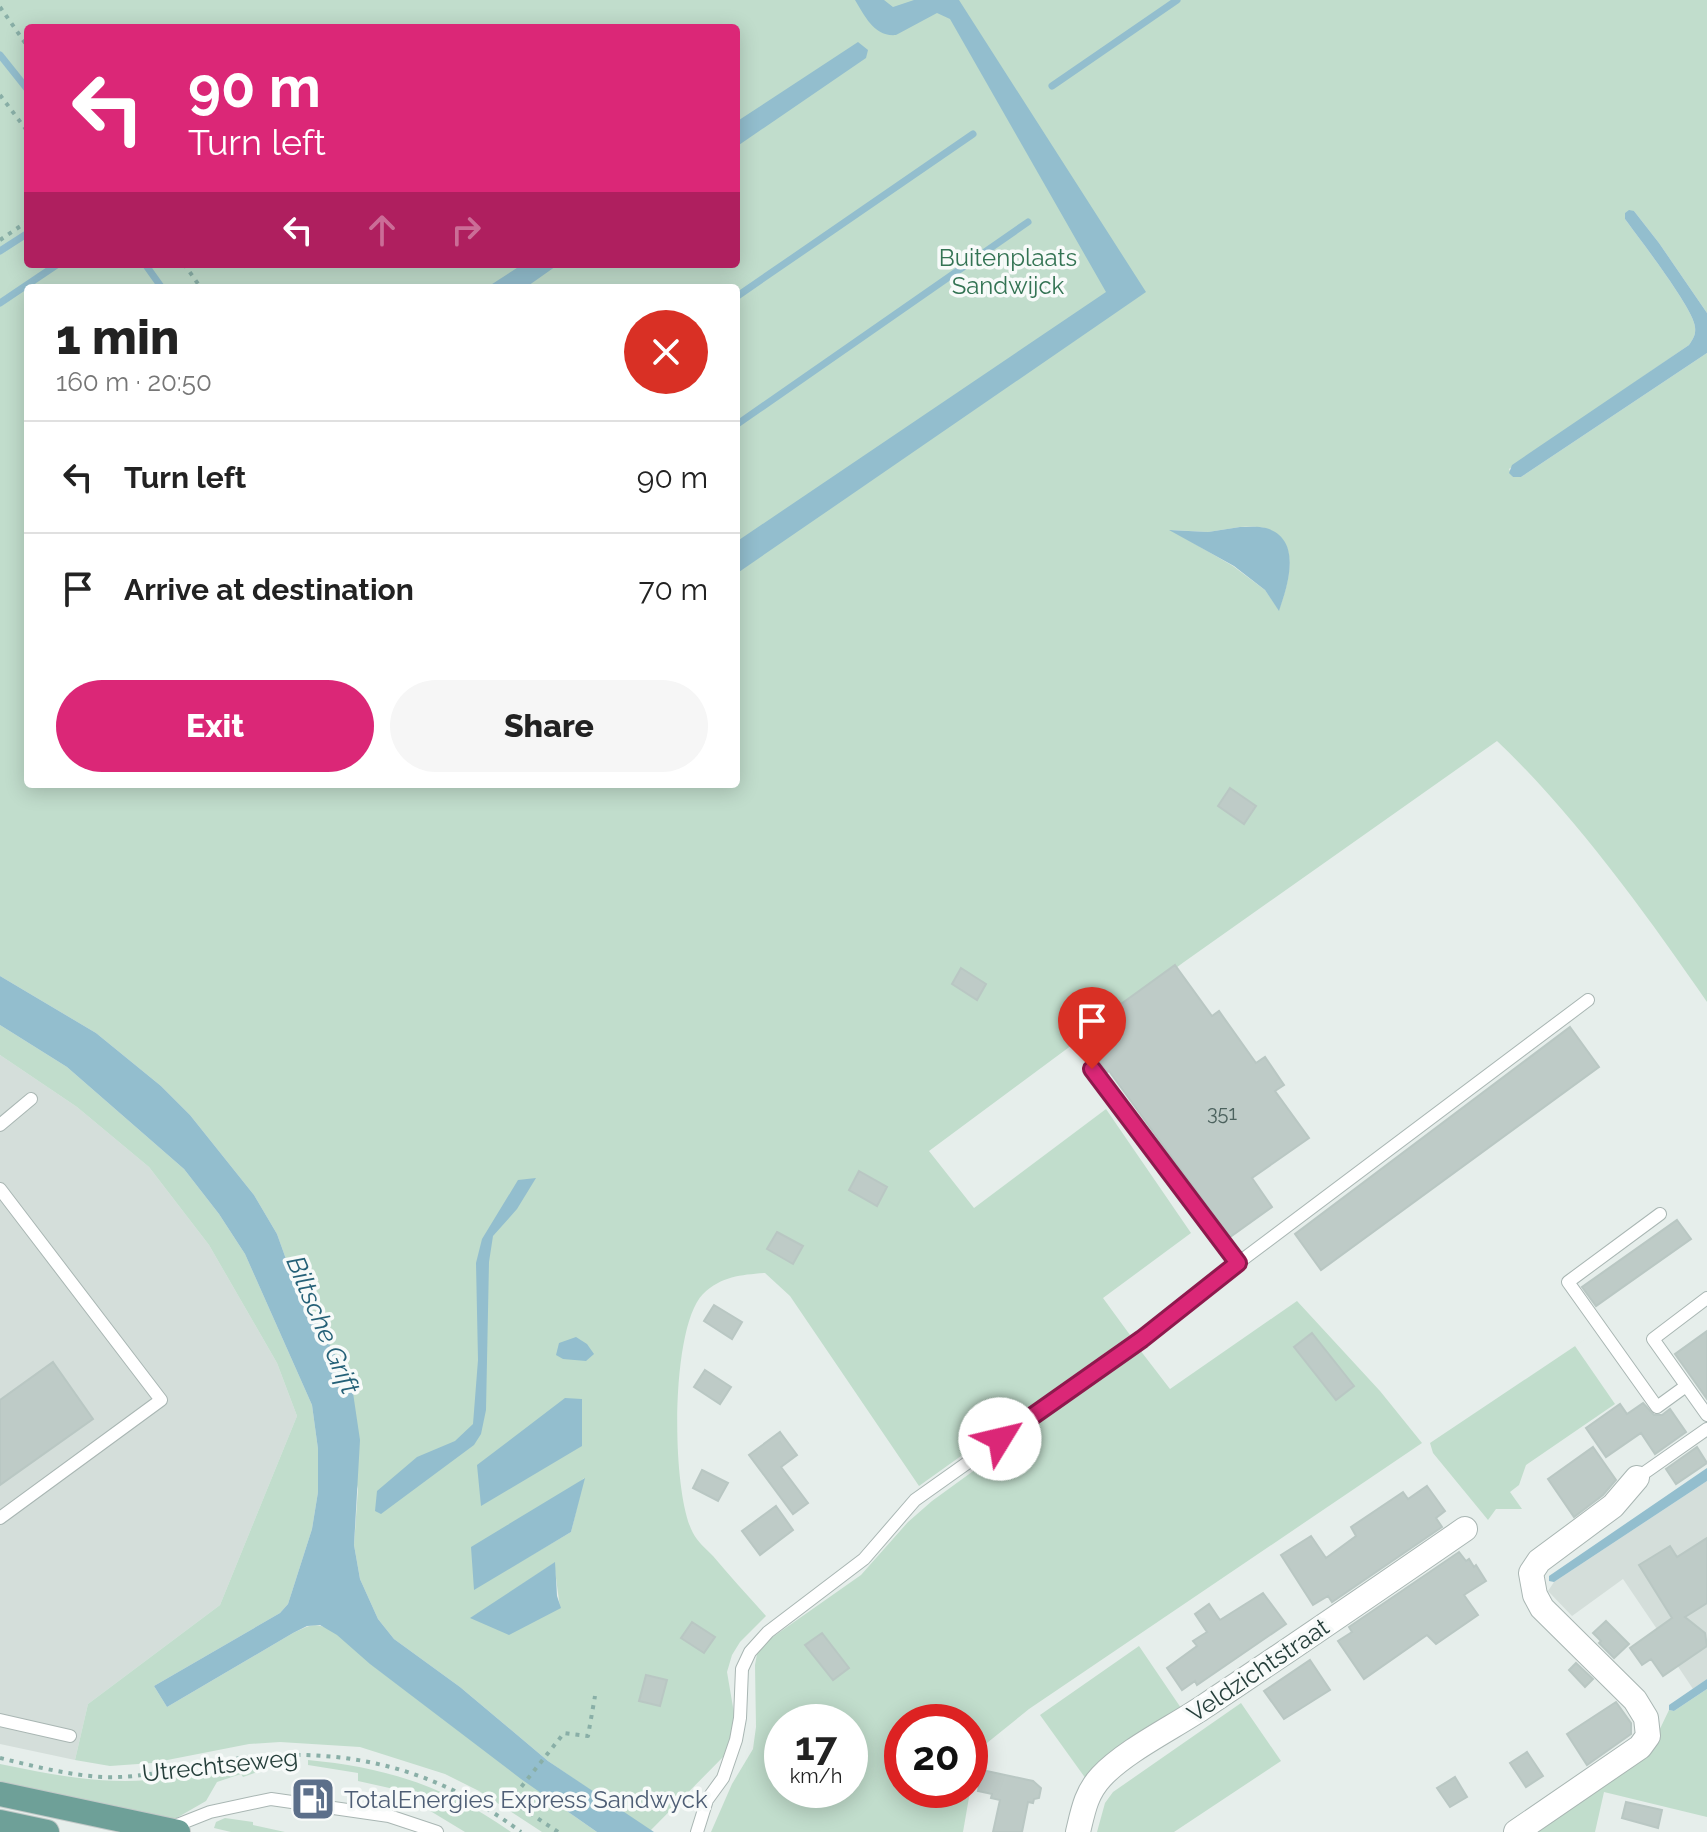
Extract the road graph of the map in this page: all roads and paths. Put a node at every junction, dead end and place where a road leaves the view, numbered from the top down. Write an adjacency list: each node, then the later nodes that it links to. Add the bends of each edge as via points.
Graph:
1 (0, 7): 2 (path)
2 (24, 41)
3 (0, 95): 4 (path)
4 (24, 127)
5 (24, 224): 6 (path)
6 (0, 240)
7 (1588, 1000): 13 (lane)
8 (1092, 1069): 13 (lane)
9 (31, 1099): 10 (lane)
10 (0, 1125)
11 (0, 1189): 19 (lane, via 161,1400)
12 (1660, 1214): 15 (lane, via 1568,1282 1657,1407)
13 (1238, 1263): 32 (lane, via 1142,1339 915,1500 864,1559 768,1632 742,1669 736,1740)
14 (1707, 1298): 15 (lane, via 1653,1339)
15 (1686, 1386): 16 (lane)
16 (1707, 1415)
17 (1707, 1429): 18 (lane)
18 (1637, 1478): 34 (street, via 1613,1506 1539,1561 1531,1573 1542,1608 1635,1700 1646,1718 1648,1736 1640,1747)
19 (0, 1518)
20 (1465, 1529): 33 (street, Veldzichtstraat, via 1118,1762 1090,1790)
21 (595, 1696): 31 (path, via 588,1736 564,1733 514,1796 519,1806)
22 (0, 1720): 23 (lane)
23 (70, 1736)
24 (0, 1758): 30 (path, Utrechtseweg, via 102,1777 240,1758 337,1756 379,1763 442,1784)
25 (0, 1794): 27 (main road)
26 (14, 1827): 28 (main road)
27 (172, 1831): 29 (lane, via 210,1812 271,1799 389,1816)
28 (47, 1832)
29 (437, 1832)
30 (521, 1832)
31 (558, 1832)
32 (697, 1832)
33 (1078, 1832)
34 (1516, 1832)

